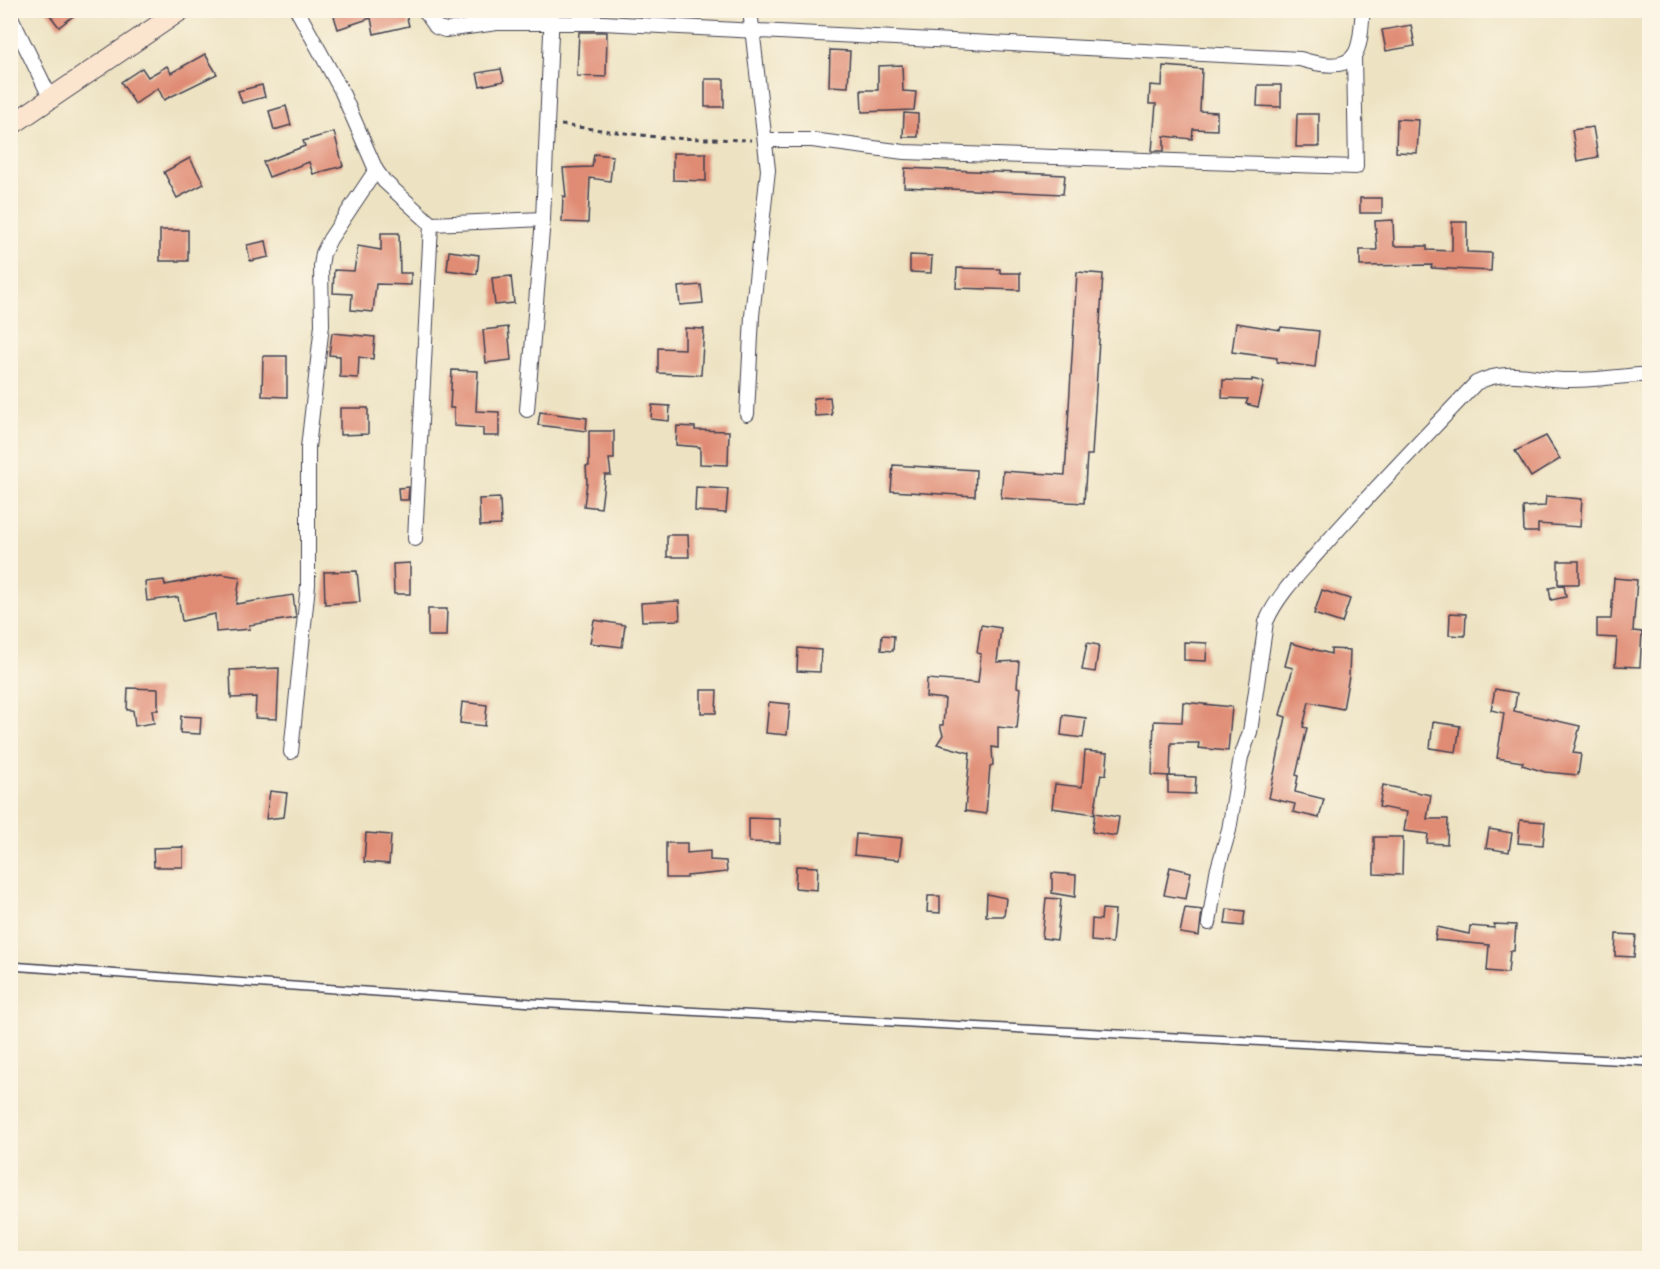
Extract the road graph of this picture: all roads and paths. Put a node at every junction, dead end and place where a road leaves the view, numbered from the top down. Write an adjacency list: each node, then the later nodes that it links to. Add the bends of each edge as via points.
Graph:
1 (182, 10): 10 (street)
2 (297, 10): 14 (street, via 341,90)
3 (424, 10): 7 (street, via 436,27 445,30)
4 (750, 10): 8 (street)
5 (1363, 10): 9 (street)
6 (10, 15): 10 (street)
7 (551, 16): 8 (street); 11 (street)
8 (752, 31): 9 (street, via 1300,59 1313,64 1344,63); 13 (street)
9 (1354, 55): 13 (street, via 1356,167 916,153 812,140)
10 (51, 99): 12 (street)
11 (547, 123): 13 (path, via 665,138); 15 (street)
12 (10, 126)
13 (765, 140): 19 (street, via 768,170 752,316)
14 (376, 170): 16 (street); 21 (street, via 330,238 321,266 322,325 308,448 308,585)
15 (543, 219): 16 (street); 18 (street)
16 (431, 224): 20 (street)
17 (1650, 374): 22 (street, via 1570,380 1500,374 1476,383 1282,593 1266,622 1250,732 1241,757)
18 (527, 410)
19 (747, 414)
20 (415, 539)
21 (291, 752)
22 (1209, 923)
23 (10, 966): 24 (lane, via 545,1004)
24 (1650, 1062)

